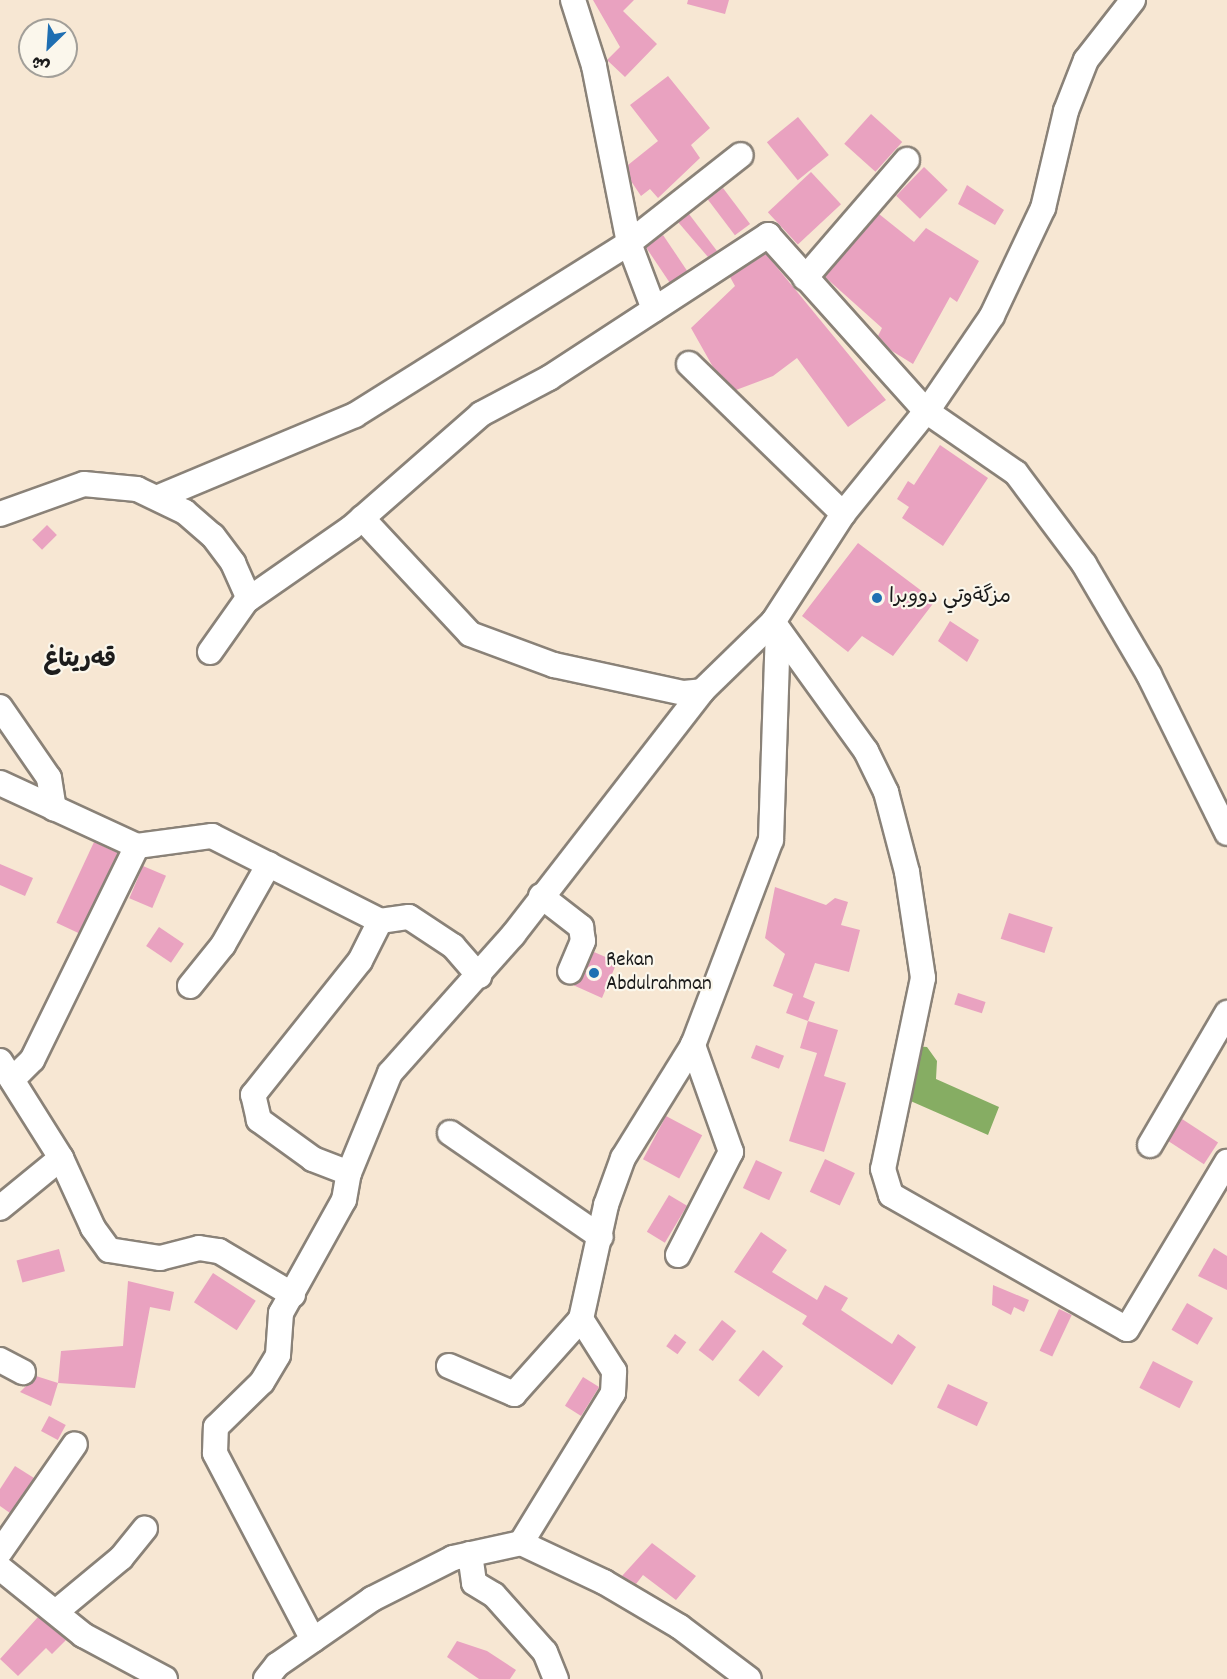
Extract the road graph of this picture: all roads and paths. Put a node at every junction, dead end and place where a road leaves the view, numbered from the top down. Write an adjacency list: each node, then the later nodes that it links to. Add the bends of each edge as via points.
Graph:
1 (573, 0): 5 (street, via 594,66)
2 (1133, 0): 9 (street, via 1086,60 1066,111 1043,208 992,315)
3 (741, 155): 5 (street)
4 (907, 160): 6 (street)
5 (629, 243): 7 (street); 10 (street, via 355,415)
6 (805, 278): 7 (street, via 768,235); 9 (street)
7 (654, 309): 13 (street, via 482,414)
8 (689, 364): 12 (street)
9 (926, 411): 12 (street); 21 (street, via 1016,473 1084,564 1149,675)
10 (159, 497): 11 (street, via 111,483 84,484); 14 (street, via 213,536 233,562)
11 (0, 514)
12 (843, 514): 15 (street)
13 (362, 518): 14 (street); 17 (street, via 470,634 554,665 684,693)
14 (249, 599): 16 (street)
15 (775, 626): 17 (street); 30 (street, via 771,840); 35 (street, via 866,751 885,792 907,872 923,978 883,1169 891,1195 1127,1329)
16 (210, 652)
17 (702, 691): 24 (street)
18 (0, 707): 20 (street, via 49,778)
19 (0, 783): 20 (street)
20 (54, 809): 22 (street)
21 (1227, 833)
22 (137, 846): 23 (street, via 212,836); 31 (street, via 32,1060)
23 (269, 864): 25 (street); 28 (street, via 223,945)
24 (541, 896): 26 (street, via 581,927 583,941); 27 (street)
25 (380, 921): 27 (street, via 409,917 453,946); 36 (street, via 360,961 253,1095 259,1120 313,1159)
26 (570, 971)
27 (479, 976): 36 (street, via 440,1011 390,1073)
28 (190, 986)
29 (1227, 1013): 33 (street)
30 (693, 1045): 38 (street, via 623,1158); 39 (street, via 731,1152)
31 (6, 1070): 34 (street)
32 (450, 1133): 38 (street)
33 (1150, 1145)
34 (61, 1158): 37 (street); 40 (street, via 93,1228 109,1250 160,1258 199,1248 219,1251)
35 (1227, 1161)
36 (350, 1173): 40 (street, via 344,1200)
37 (0, 1208)
38 (601, 1237): 41 (street)
39 (678, 1255)
40 (293, 1295): 51 (street, via 281,1313 278,1355 262,1382 216,1427 213,1440 215,1453)
41 (581, 1319): 43 (street, via 514,1394); 47 (street, via 614,1371 613,1393)
42 (0, 1360): 44 (street)
43 (449, 1366)
44 (23, 1372)
45 (75, 1444): 49 (street)
46 (145, 1528): 50 (street, via 121,1558)
47 (521, 1543): 48 (street); 55 (street, via 670,1622)
48 (470, 1554): 51 (street, via 372,1599); 54 (street, via 474,1583 494,1595 545,1652)
49 (1, 1565): 50 (street)
50 (57, 1611): 52 (street, via 83,1635)
51 (313, 1640): 53 (street)
52 (165, 1679)
53 (266, 1679)
54 (556, 1679)
55 (749, 1679)

